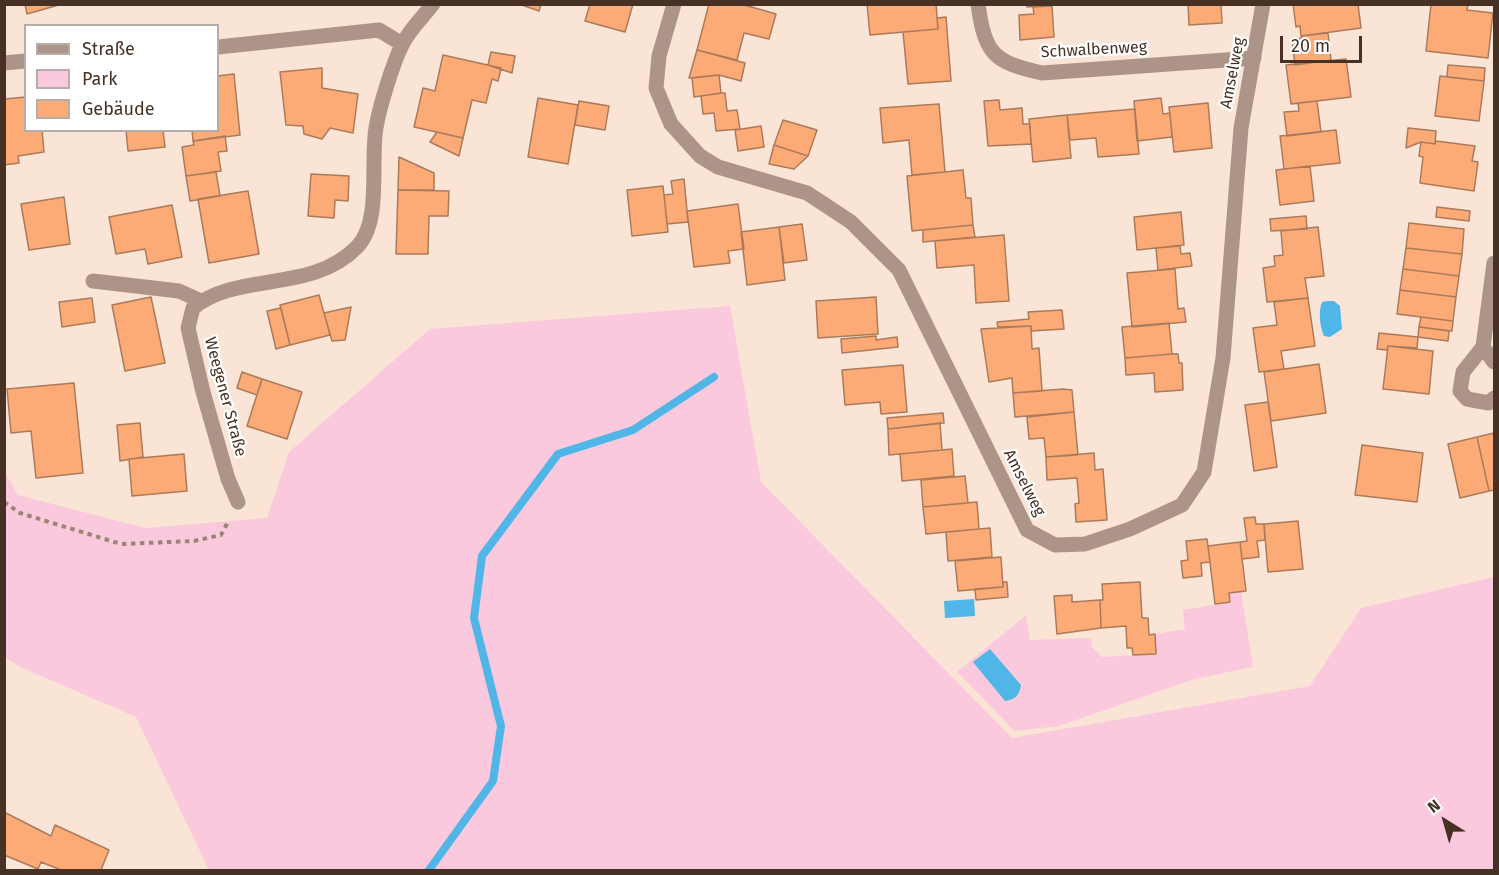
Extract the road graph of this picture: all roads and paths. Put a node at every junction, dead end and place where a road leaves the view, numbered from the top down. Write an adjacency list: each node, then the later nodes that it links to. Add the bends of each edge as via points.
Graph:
1 (433, 4): 5 (street)
2 (674, 4): 7 (street, Amselweg, via 659,56 656,88 671,124 700,156 718,167 807,193 851,222 899,270 1027,530 1055,545 1085,544 1182,505 1204,472 1223,358 1241,128)
3 (978, 4): 7 (street, Schwalbenweg, via 989,50 1011,66 1042,73)
4 (1263, 4): 7 (street, Amselweg)
5 (402, 44): 6 (street, via 379,30); 12 (street, via 376,126 370,227 359,246 341,262 292,280 223,291)
6 (219, 47)
7 (1254, 58)
8 (24, 62): 9 (street)
9 (4, 63)
10 (1494, 263): 13 (street)
11 (93, 282): 12 (street, via 179,291)
12 (201, 301): 17 (street, Weegener Straße, via 193,308 188,328 202,392)
13 (1483, 347): 14 (street); 15 (street, via 1463,372 1460,391 1467,399 1489,403)
14 (1494, 363)
15 (1494, 398)
16 (4, 502): 17 (path, via 20,513 121,544 194,541 221,535)
17 (238, 502)

